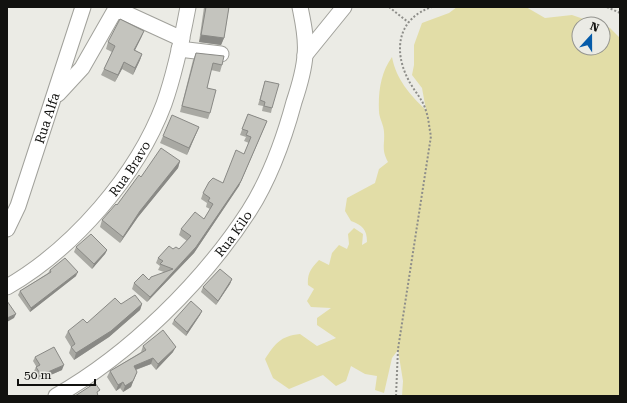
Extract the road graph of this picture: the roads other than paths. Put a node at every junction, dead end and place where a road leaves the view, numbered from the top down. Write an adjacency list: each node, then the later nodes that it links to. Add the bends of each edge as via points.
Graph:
1 (83, 7): 9 (street, Rua Alfa)
2 (188, 7): 6 (street, Rua Bravo)
3 (300, 7): 8 (street, Rua Kilo)
4 (344, 7): 8 (street)
5 (114, 10): 6 (street, via 121,11); 9 (street, via 82,68)
6 (180, 44): 7 (street); 11 (street, Rua Bravo, via 164,104 149,137 106,201 54,254)
7 (221, 54)
8 (305, 55): 12 (street, Rua Kilo, via 282,142 250,210 227,242 200,275 130,345 73,387)
9 (55, 97): 10 (street, Rua Alfa, via 18,206)
10 (7, 229)
11 (7, 287)
12 (56, 396)

